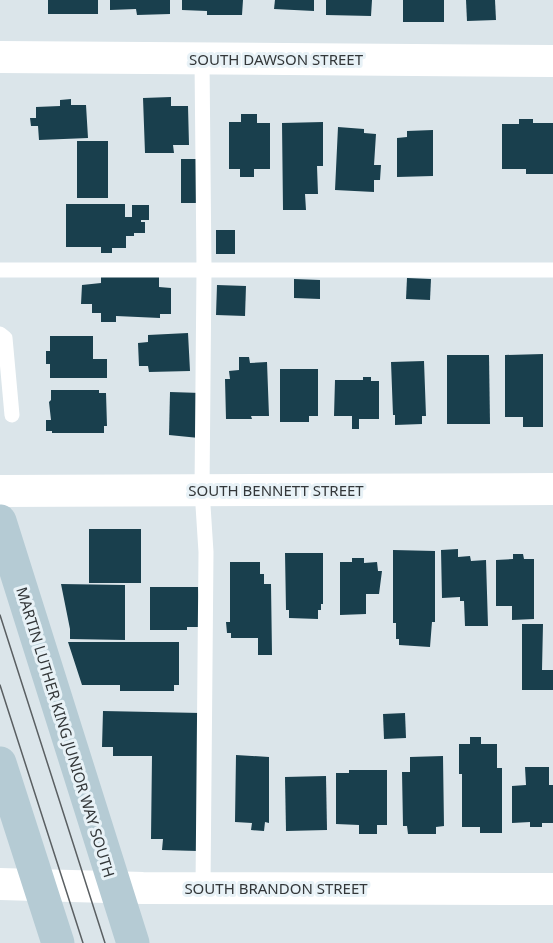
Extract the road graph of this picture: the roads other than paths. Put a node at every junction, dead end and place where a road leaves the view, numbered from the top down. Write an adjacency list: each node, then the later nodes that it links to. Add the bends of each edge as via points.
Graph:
1 (0, 57): 2 (street, SOUTH DAWSON STREET)
2 (202, 59): 3 (street, SOUTH DAWSON STREET); 5 (lane)
3 (553, 61)
4 (0, 270): 5 (lane)
5 (204, 270): 6 (lane); 10 (lane)
6 (553, 270)
7 (0, 334): 8 (lane, via 4,338)
8 (12, 415)
9 (553, 489): 10 (street, SOUTH BENNETT STREET)
10 (202, 490): 11 (street, SOUTH BENNETT STREET); 17 (lane, via 206,552)
11 (0, 491)
12 (0, 521): 16 (main road, MARTIN LUTHER KING JUNIOR WAY SOUTH)
13 (0, 763): 15 (main road)
14 (0, 884): 15 (street, SOUTH BRANDON STREET)
15 (39, 884): 16 (street, SOUTH BRANDON STREET); 19 (main road)
16 (114, 887): 17 (street, SOUTH BRANDON STREET); 20 (main road, MARTIN LUTHER KING JUNIOR WAY SOUTH)
17 (203, 888): 18 (street, SOUTH BRANDON STREET)
18 (553, 889)
19 (58, 943)
20 (133, 943)

